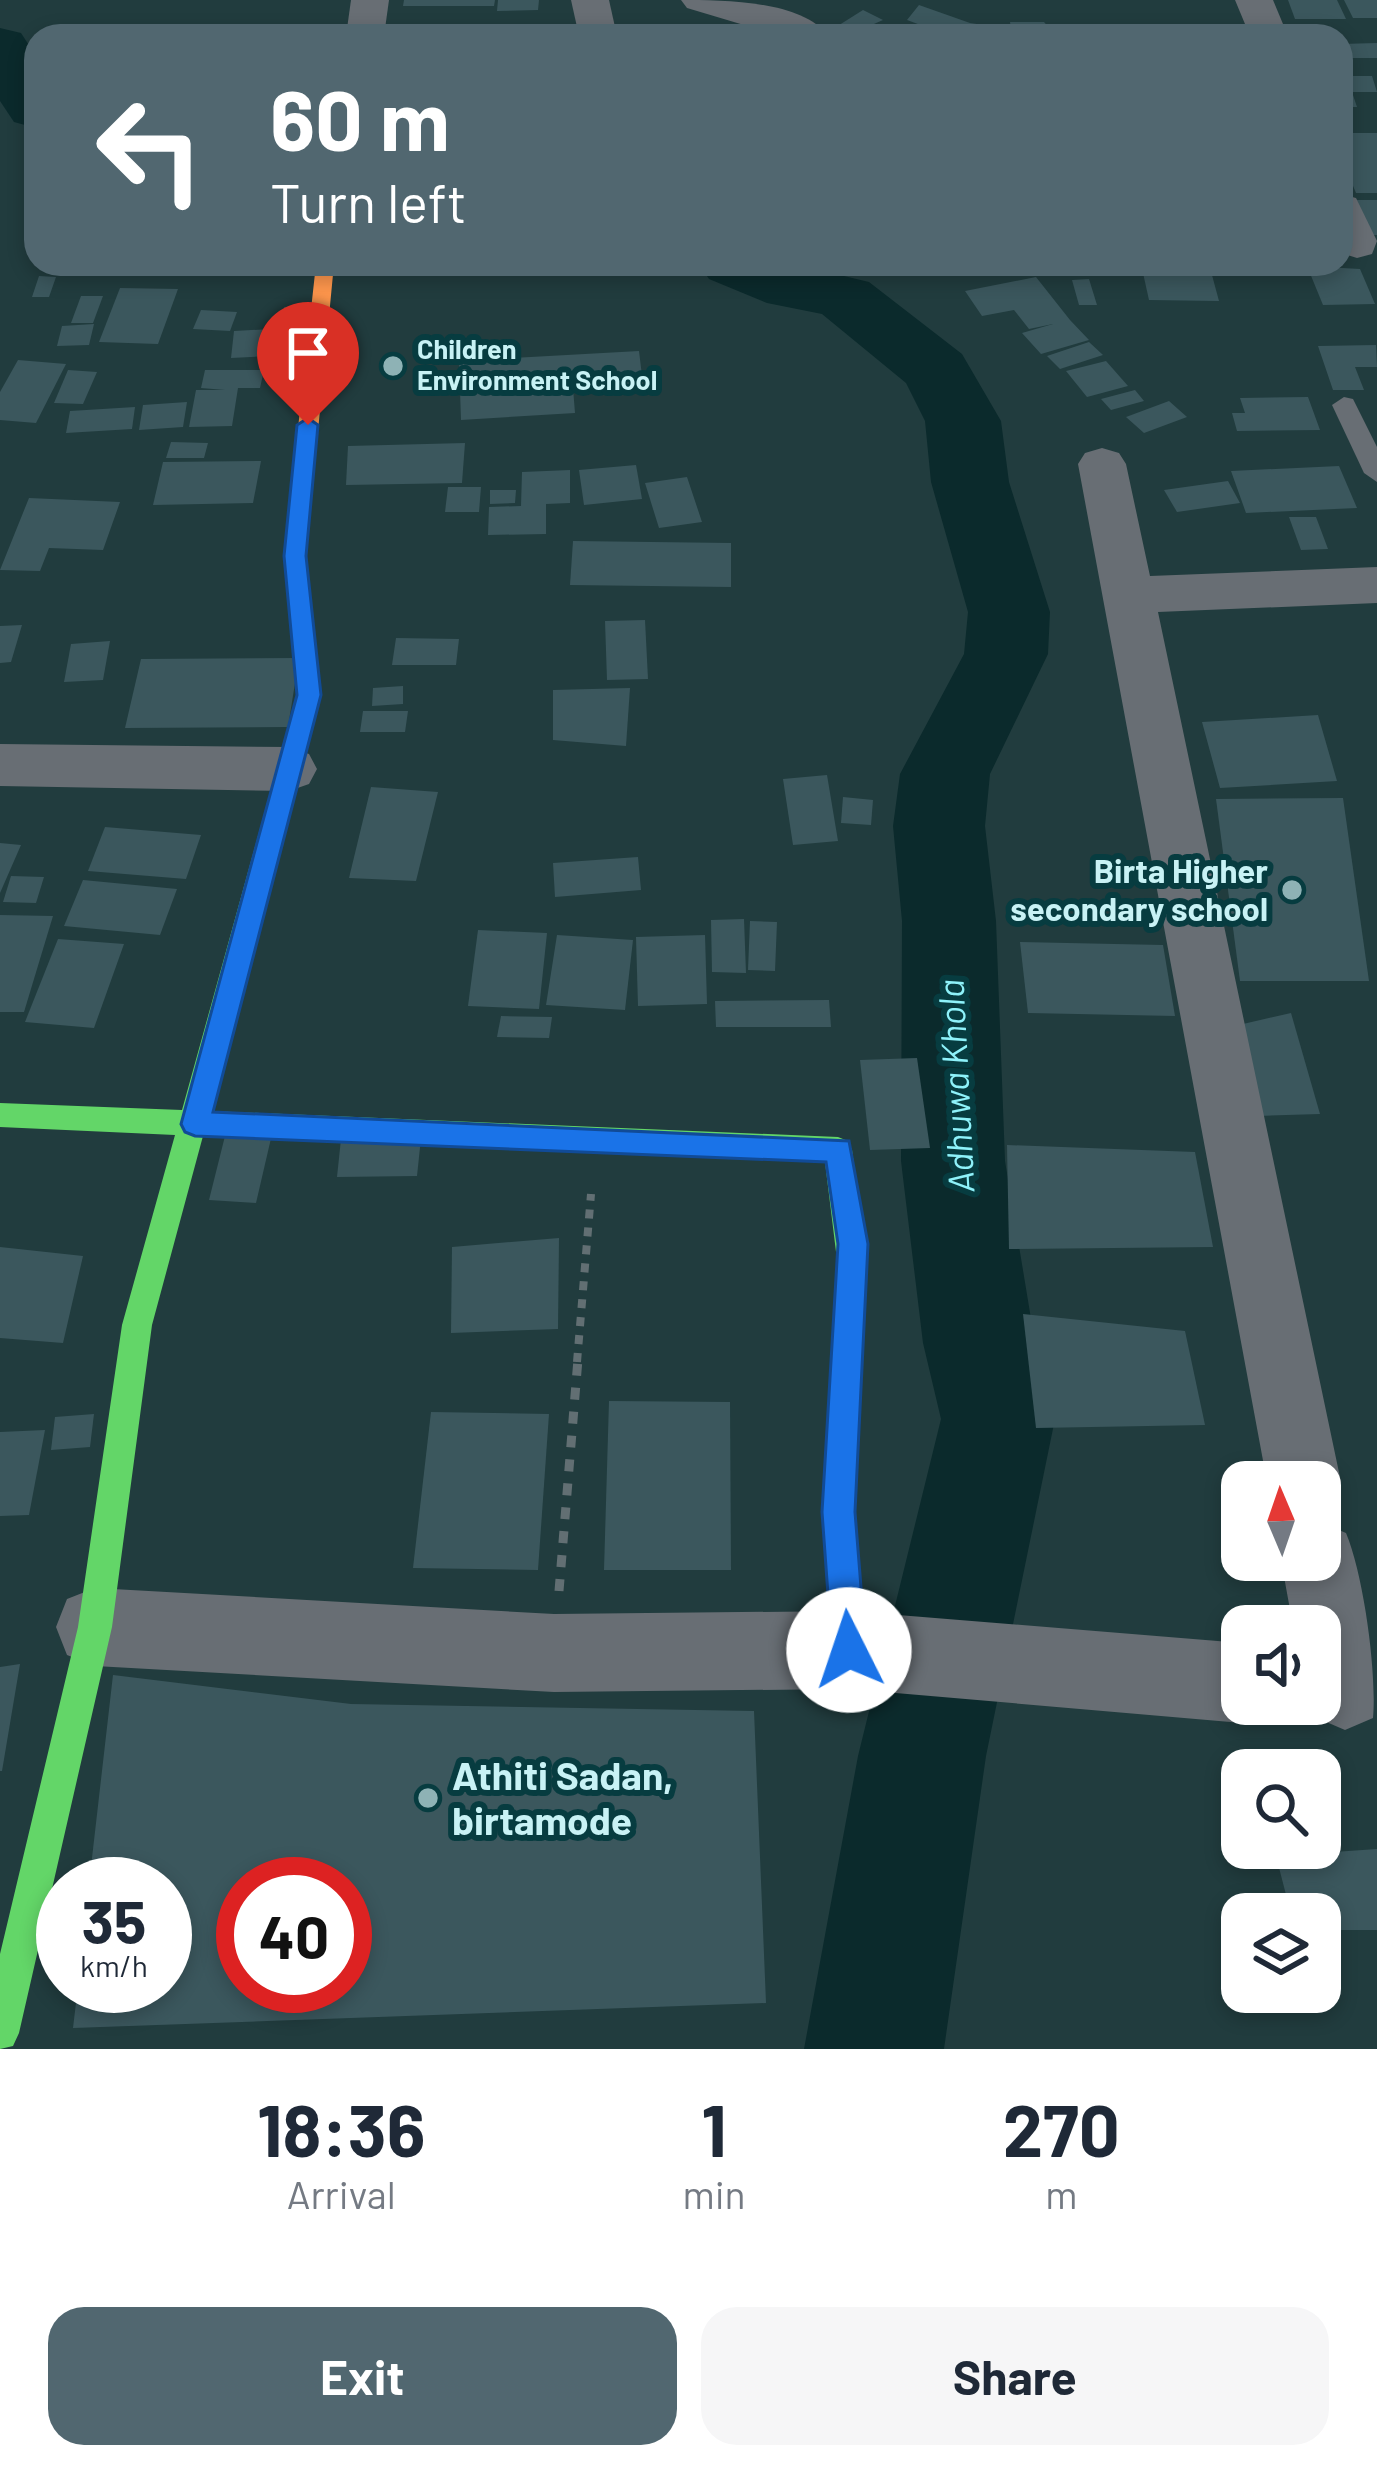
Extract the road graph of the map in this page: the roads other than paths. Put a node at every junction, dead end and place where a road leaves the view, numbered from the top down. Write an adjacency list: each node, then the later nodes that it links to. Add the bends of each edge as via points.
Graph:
1 (700, 0): 2 (street)
2 (788, 24)
3 (325, 276): 10 (street, via 295,556 309,695)
4 (1345, 405): 6 (lane)
5 (1102, 464): 8 (street)
6 (1377, 473)
7 (1377, 584): 8 (street)
8 (1130, 596): 13 (street)
9 (0, 765): 10 (street)
10 (289, 769): 12 (street)
11 (0, 1115): 12 (street)
12 (195, 1124): 15 (street, via 137,1325); 16 (street, via 838,1150 853,1244 838,1512)
13 (1300, 1461)
14 (1324, 1581): 18 (street)
15 (94, 1627): 16 (street, via 554,1653); 19 (street)
16 (849, 1650): 17 (street)
17 (1221, 1681)
18 (1347, 1690)
19 (1, 2025)

